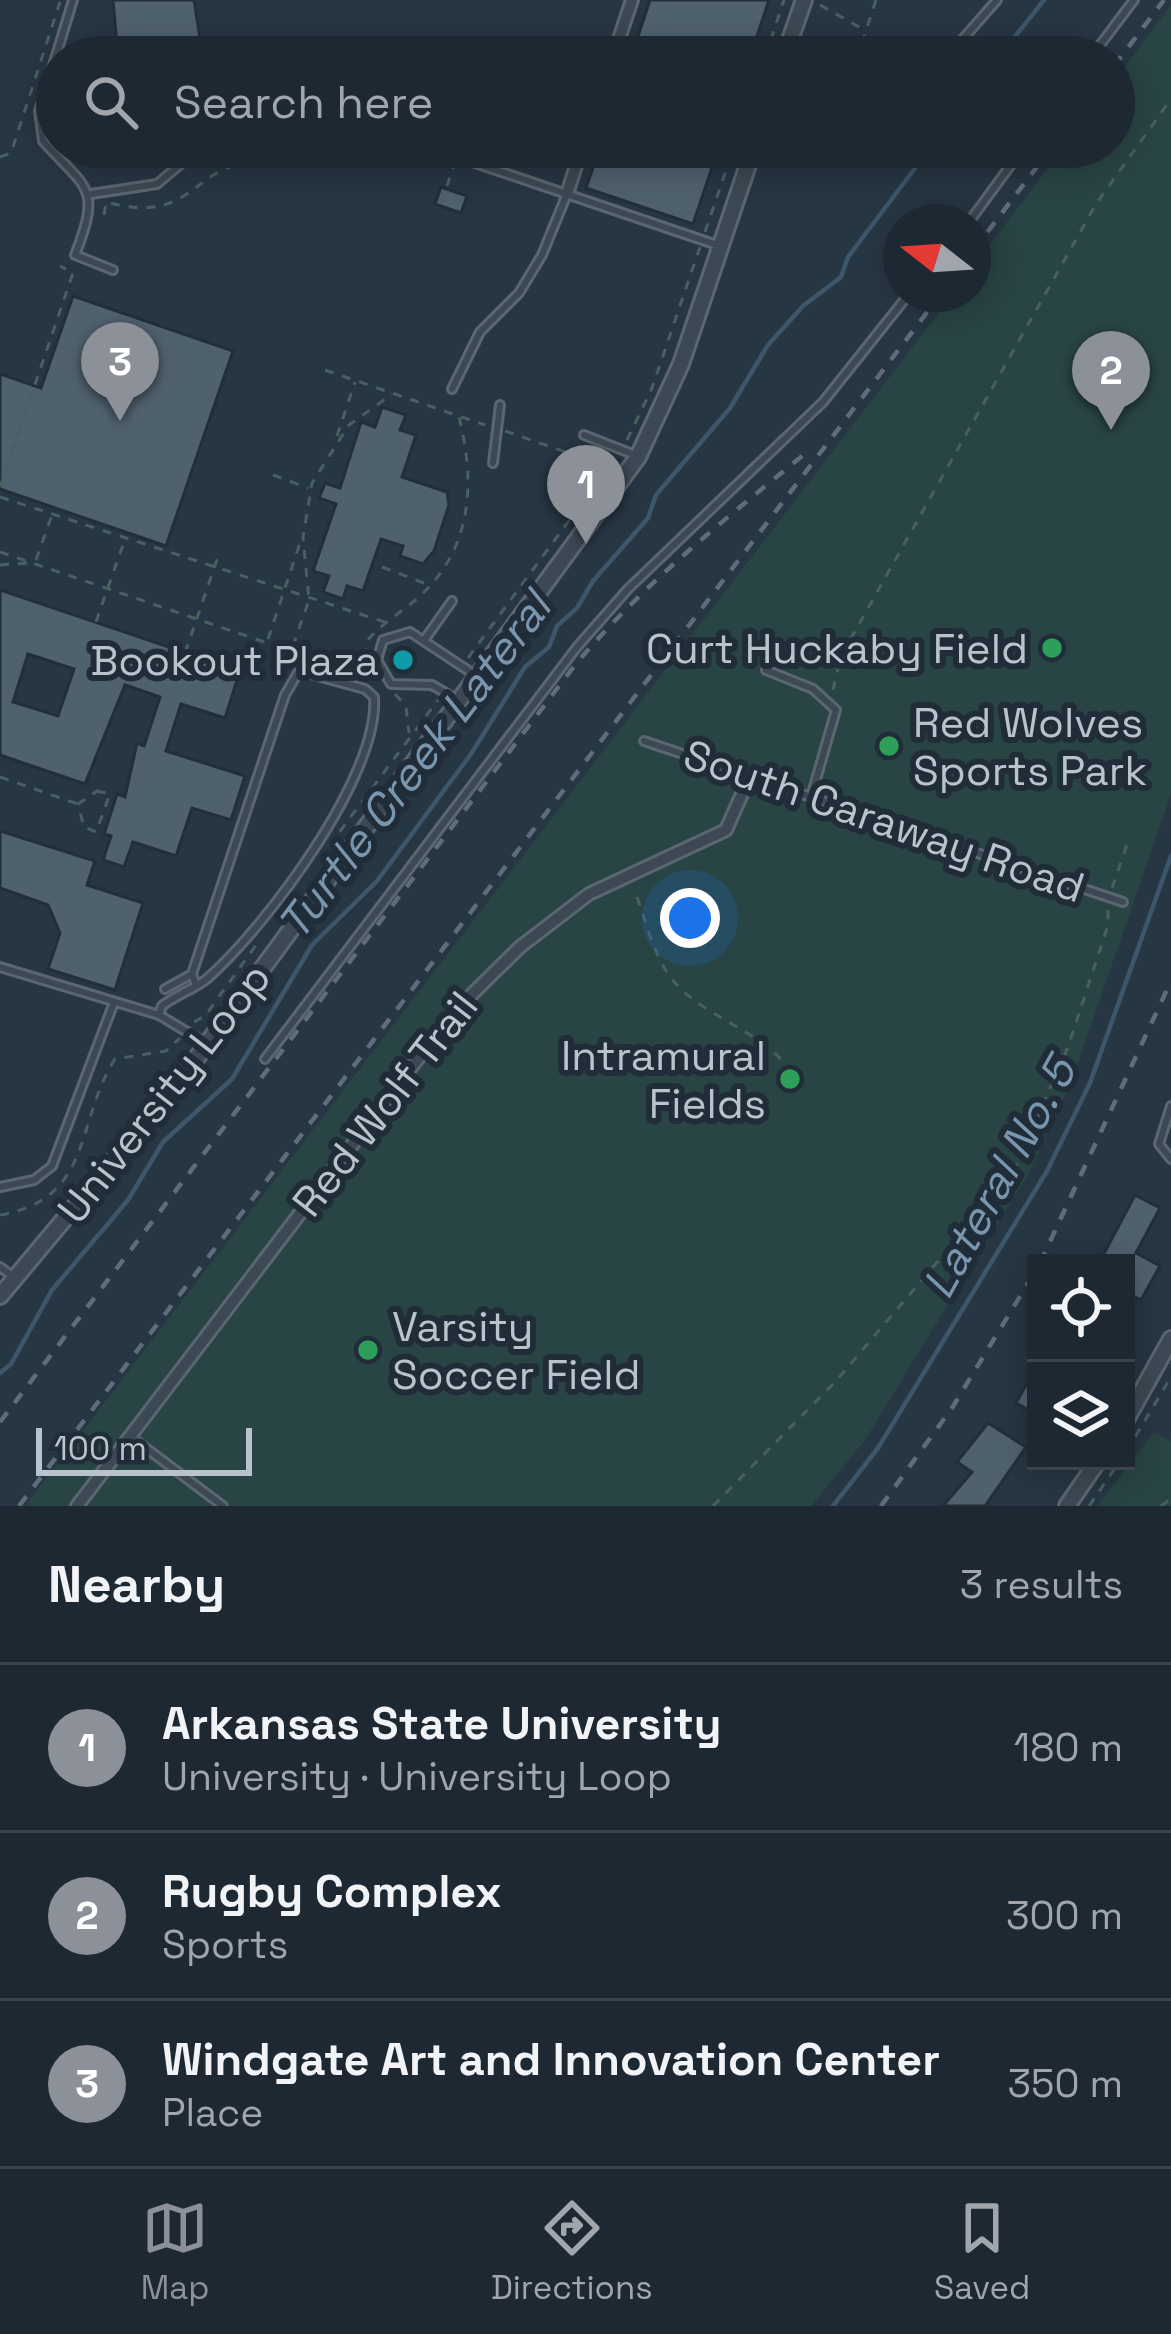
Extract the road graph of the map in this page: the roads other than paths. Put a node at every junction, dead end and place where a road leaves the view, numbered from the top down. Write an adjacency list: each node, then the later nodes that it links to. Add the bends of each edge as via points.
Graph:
1 (74, 0): 6 (lane)
2 (632, 0): 7 (street)
3 (997, 0): 9 (lane)
4 (1134, 0): 10 (lane)
5 (808, 1): 8 (street)
6 (63, 36)
7 (620, 36)
8 (793, 36)
9 (965, 36)
10 (1107, 36)
11 (73, 168): 17 (lane)
12 (177, 168): 17 (lane, via 158,184)
13 (490, 168): 18 (lane)
14 (575, 168): 18 (street)
15 (747, 168): 20 (street, University Loop)
16 (1009, 168): 19 (lane)
17 (91, 194): 21 (lane, via 75,255)
18 (567, 194): 20 (lane); 23 (lane, via 542,255 480,332)
19 (982, 204)
20 (721, 246): 26 (street, University Loop)
21 (112, 270)
22 (895, 312): 44 (lane, via 823,402 577,647)
23 (452, 388)
24 (500, 405): 27 (lane)
25 (584, 434): 26 (lane)
26 (638, 457): 31 (street, University Loop)
27 (493, 463)
28 (452, 601): 29 (lane)
29 (424, 638): 31 (lane); 32 (lane, via 410,632 383,640 381,674 391,684 432,685)
30 (766, 670): 35 (lane, via 813,689 836,710)
31 (478, 677): 32 (street, University Loop)
32 (460, 701): 43 (street, University Loop)
33 (644, 741): 34 (lane, South Caraway Road)
34 (750, 776): 35 (lane, South Caraway Road); 52 (street, Red Wolf Trail, via 726,830 590,894 483,980)
35 (811, 796): 36 (lane, South Caraway Road)
36 (1123, 902)
37 (0, 967): 41 (lane)
38 (192, 974): 39 (lane); 39 (lane, via 299,671 365,689 376,719 353,790 238,949); 40 (lane)
39 (196, 985): 42 (lane)
40 (165, 989)
41 (113, 1005): 42 (lane); 47 (lane, via 52,1166 34,1180)
42 (159, 1015): 43 (lane)
43 (207, 1044): 49 (street, University Loop)
44 (265, 1059)
45 (1171, 1106): 46 (lane, via 1159,1144)
46 (1171, 1159)
47 (0, 1187)
48 (0, 1267): 49 (lane)
49 (5, 1288)
50 (1171, 1339): 51 (street)
51 (1135, 1404)
52 (130, 1436): 54 (street, Red Wolf Trail); 55 (lane)
53 (1092, 1470): 56 (street)
54 (77, 1506)
55 (224, 1506)
56 (1067, 1506)

